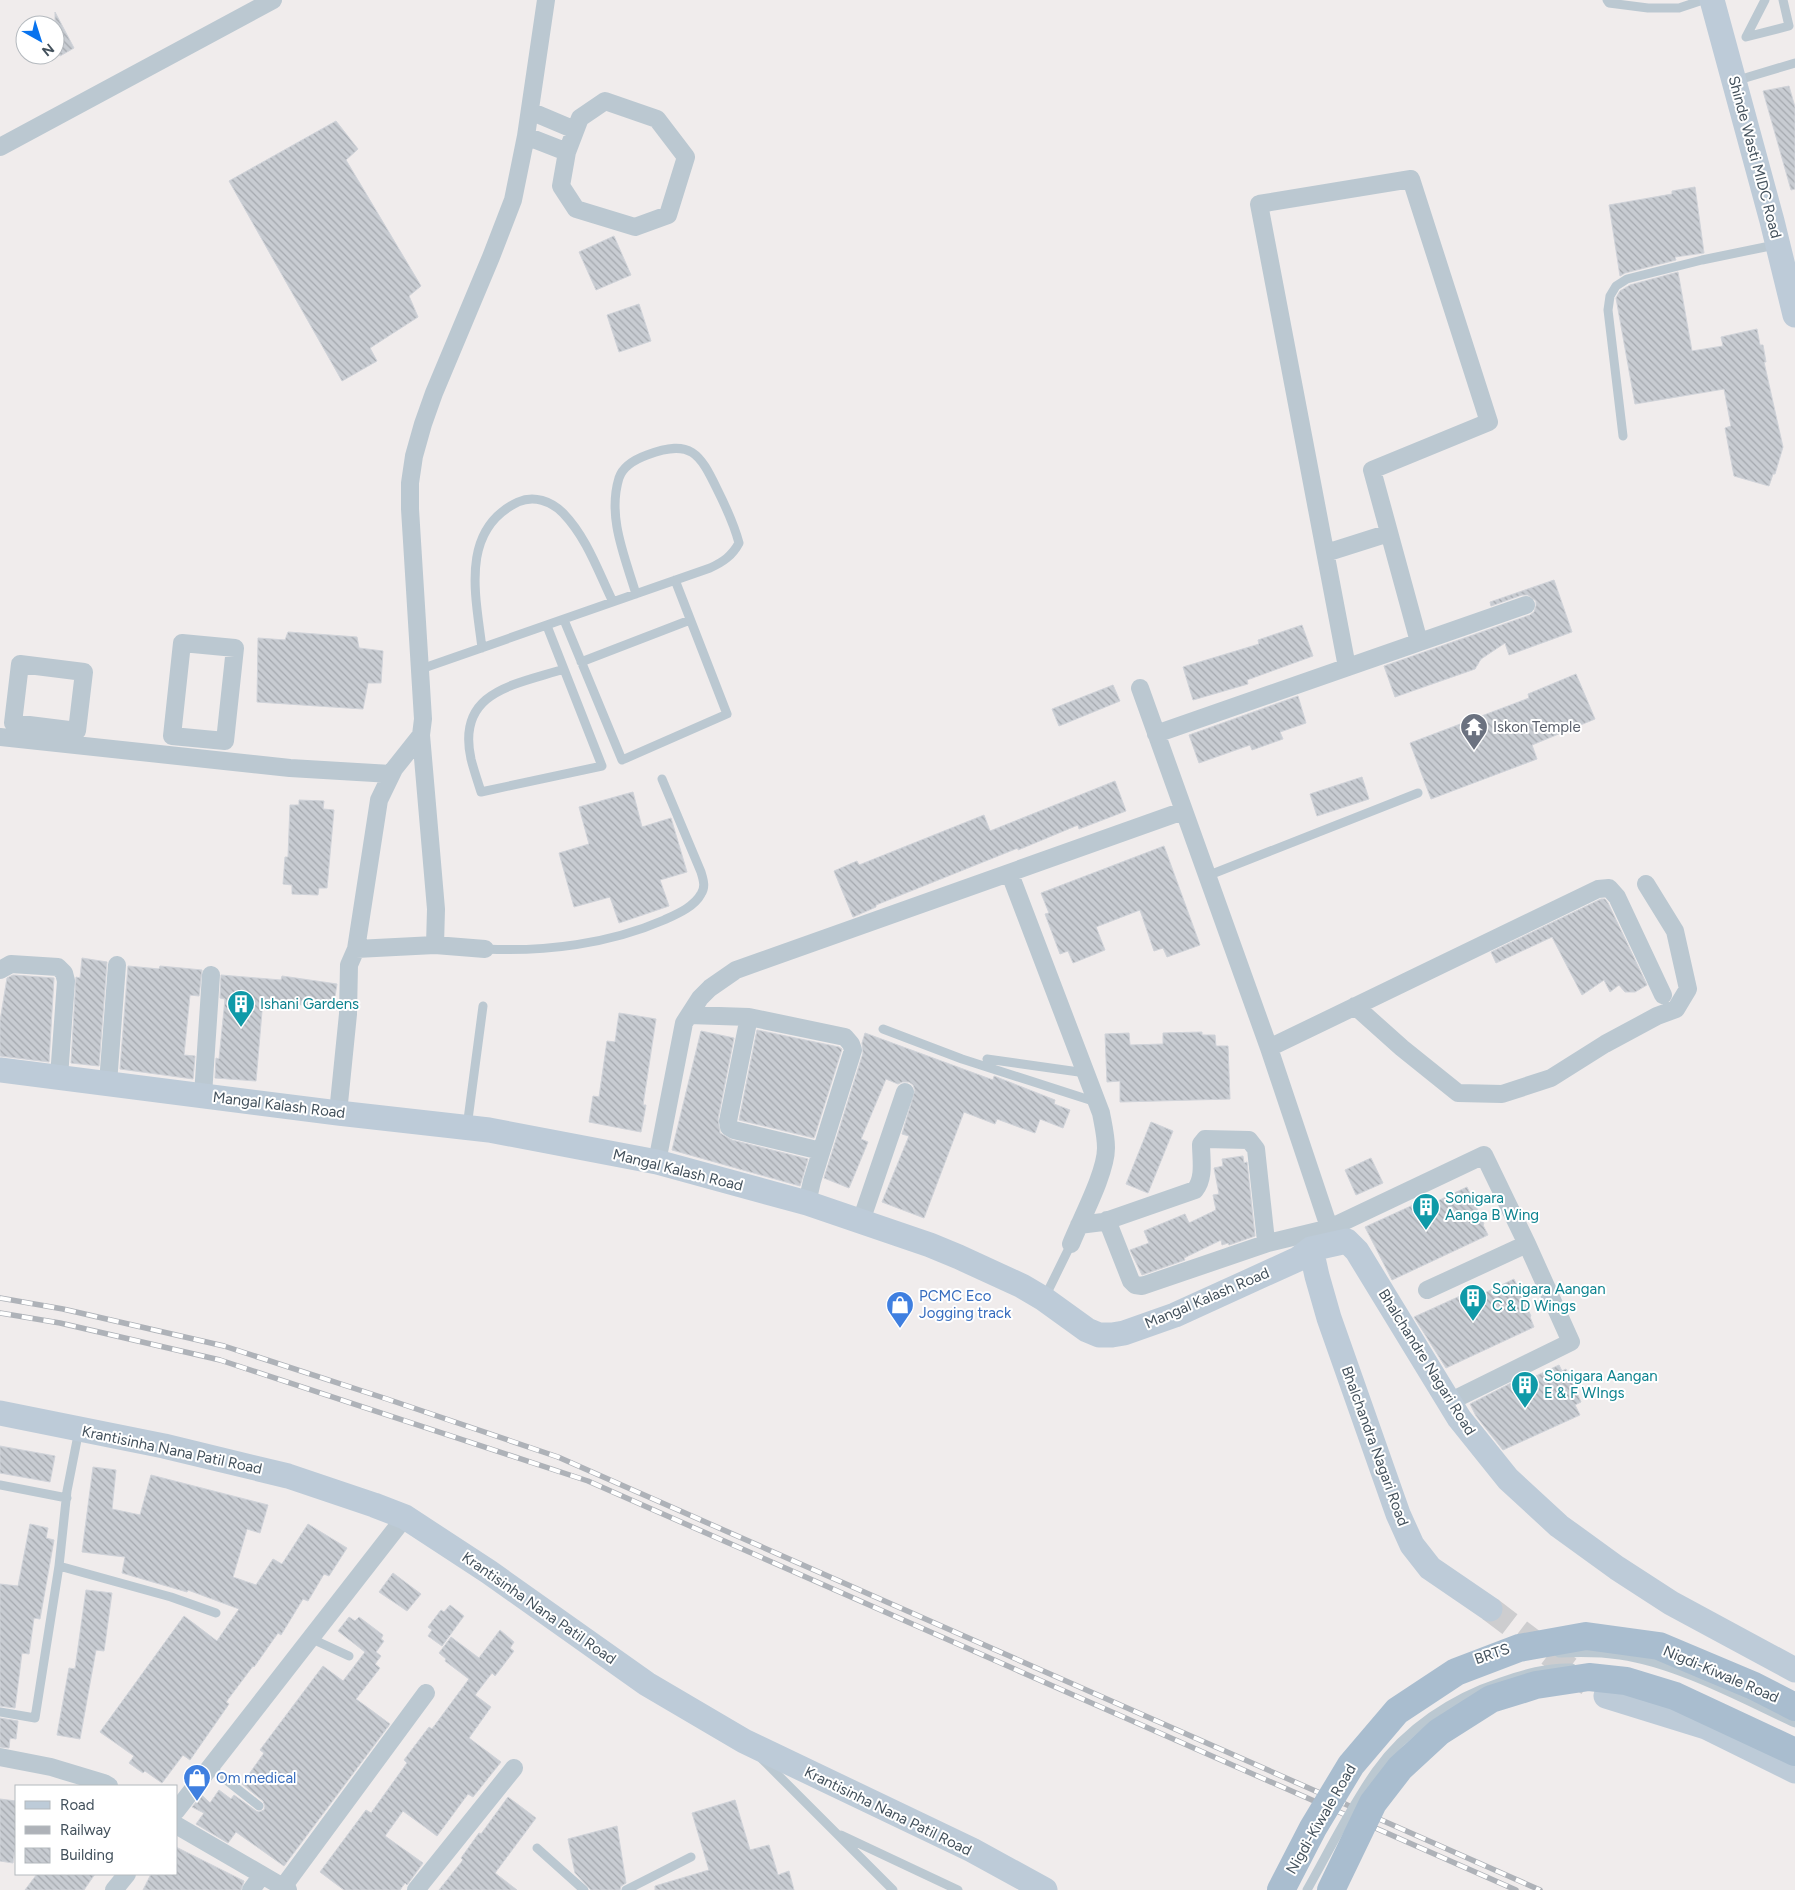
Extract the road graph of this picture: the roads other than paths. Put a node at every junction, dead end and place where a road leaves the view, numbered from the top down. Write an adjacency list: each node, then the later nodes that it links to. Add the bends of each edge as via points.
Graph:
1 (273, 0): 13 (street)
2 (546, 0): 10 (street)
3 (1607, 0): 4 (lane, via 1609,3 1679,8)
4 (1703, 0)
5 (1712, 0): 9 (street, Shinde Wasti MIDC Road)
6 (1765, 0): 7 (lane, via 1746,37 1789,26)
7 (1783, 0)
8 (1795, 63): 9 (lane)
9 (1734, 81): 15 (street, Shinde Wasti MIDC Road)
10 (530, 111): 11 (street); 12 (street)
11 (575, 130): 14 (street); 14 (street, via 580,118 605,101 657,119 686,157 668,215 636,228 576,209 561,186)
12 (526, 136): 14 (street); 31 (street, via 513,200 434,393 414,456 410,509)
13 (0, 147)
14 (567, 152)
15 (1778, 244): 16 (street, Shinde Wasti MIDC Road); 17 (lane, via 1657,271 1627,279 1616,286 1610,296 1608,310)
16 (1795, 315)
17 (1623, 436)
18 (1389, 533): 19 (street); 19 (street, via 1372,470 1489,422 1411,179 1259,204); 27 (street)
19 (1326, 553): 30 (street)
20 (675, 580): 21 (lane); 21 (lane, via 724,561 734,553 739,543 734,523 705,464 693,452 681,448 646,455 628,465 619,478 616,497 618,536); 25 (lane)
21 (636, 594): 22 (lane)
22 (613, 602): 24 (lane); 28 (lane, via 574,525 561,511 542,499 523,500 504,509 489,525 478,548 474,582)
23 (1526, 605): 27 (street)
24 (564, 620): 26 (lane); 29 (lane)
25 (690, 620): 29 (lane); 29 (lane, via 727,714 622,760)
26 (546, 626): 28 (lane); 32 (lane)
27 (1419, 642): 30 (street)
28 (482, 648): 31 (lane)
29 (582, 662)
30 (1347, 667): 35 (street)
31 (421, 669): 36 (street)
32 (564, 669): 32 (lane, via 602,766 481,792 469,743 474,712 483,700 497,692)
33 (1140, 688): 35 (street)
34 (12, 733): 37 (street); 37 (street, via 20,664 84,672 77,731)
35 (1156, 734): 43 (street)
36 (421, 736): 40 (street); 47 (street, via 436,909)
37 (71, 738): 39 (street)
38 (221, 740): 38 (street, via 226,741 235,648 182,643 172,736); 39 (street)
39 (219, 761): 40 (street)
40 (391, 774): 49 (street, via 378,800)
41 (662, 779): 48 (lane, via 704,884 702,894 694,902 680,913 619,936 533,949)
42 (1418, 793): 45 (lane)
43 (1183, 811): 44 (street); 45 (street)
44 (1010, 874): 56 (street, via 736,970 710,988); 62 (street)
45 (1206, 876): 59 (street)
46 (1646, 884): 55 (street, via 1675,931 1688,989 1676,1009 1605,1044 1550,1078 1502,1094 1458,1093)
47 (435, 945): 48 (street); 49 (street)
48 (485, 948)
49 (356, 949): 68 (street, via 349,965 348,1014)
50 (117, 965): 64 (street)
51 (0, 970): 63 (street, via 11,964 58,967 64,973)
52 (211, 975): 66 (street)
53 (1662, 995): 55 (street, via 1617,897 1609,888 1598,889)
54 (483, 1006): 69 (lane)
55 (1356, 1006): 59 (street)
56 (689, 1015): 57 (street); 71 (street, via 684,1023)
57 (749, 1017): 70 (street, via 729,1127); 70 (street, via 845,1038 851,1044 853,1050)
58 (883, 1029): 67 (lane)
59 (1269, 1048): 76 (street)
60 (987, 1058): 62 (lane)
61 (0, 1070): 63 (street, Mangal Kalash Road)
62 (1086, 1073): 67 (street)
63 (59, 1078): 64 (street, Mangal Kalash Road)
64 (108, 1083): 66 (street, Mangal Kalash Road)
65 (905, 1092): 74 (street)
66 (203, 1095): 68 (street, Mangal Kalash Road)
67 (1097, 1102): 75 (street, via 1105,1134 1104,1163)
68 (338, 1113): 69 (street, Mangal Kalash Road)
69 (467, 1127): 71 (street, Mangal Kalash Road)
70 (821, 1151): 72 (street)
71 (657, 1162): 72 (street, Mangal Kalash Road)
72 (807, 1203): 74 (street, Mangal Kalash Road)
73 (1107, 1220): 75 (street); 78 (street, via 1135,1285 1142,1286); 78 (street, via 1195,1190 1201,1178 1201,1144 1205,1139 1249,1140 1256,1149)
74 (861, 1221): 82 (street, Mangal Kalash Road, via 959,1256)
75 (1079, 1225): 77 (street)
76 (1332, 1235): 78 (street); 79 (street, via 1484,1155); 80 (street, Mangal Kalash Road); 83 (street, Bhalchandre Nagari Road, via 1347,1241 1357,1251)
77 (1071, 1244): 82 (lane)
78 (1268, 1244)
79 (1527, 1244): 81 (street); 83 (street, via 1571,1342)
80 (1311, 1249): 82 (street, Mangal Kalash Road, via 1298,1259 1175,1315 1112,1335 1099,1335 1087,1330); 90 (street, Bhalchandra Nagari Road, via 1329,1318 1398,1514 1412,1545 1430,1568)
81 (1427, 1290)
82 (1044, 1299)
83 (1449, 1402): 98 (street, Bhalchandre Nagari Road, via 1508,1479 1559,1526 1671,1603)
84 (0, 1413): 85 (street, Krantisinha Nana Patil Road)
85 (79, 1430): 87 (lane); 88 (street, Krantisinha Nana Patil Road, via 164,1446 288,1476)
86 (0, 1485): 87 (lane)
87 (67, 1498): 89 (lane)
88 (405, 1517): 92 (street); 107 (street, Krantisinha Nana Patil Road, via 647,1684)
89 (59, 1566): 91 (lane); 105 (lane, via 35,1718)
90 (1490, 1609)
91 (216, 1613)
92 (310, 1638): 94 (lane); 111 (street)
93 (1546, 1654): 106 (lane, bridge, via 1599,1652 1654,1662 1699,1679)
94 (349, 1656)
95 (1502, 1665): 100 (lane, BRTS)
96 (1579, 1668): 137 (lane, BRTS, bridge, via 1525,1673 1482,1688 1428,1719 1405,1738 1376,1771)
97 (1589, 1668): 99 (lane)
98 (1795, 1670)
99 (1636, 1674)
100 (1468, 1678)
101 (1454, 1685): 110 (lane, via 1408,1714 1384,1736)
102 (426, 1693): 126 (street)
103 (1606, 1696): 113 (street, via 1706,1727)
104 (1795, 1707): 135 (main road, Nigdi-Kiwale Road, bridge, via 1659,1646 1586,1636 1519,1648 1456,1672 1397,1711 1351,1765)
105 (0, 1712)
106 (1795, 1724)
107 (744, 1741): 120 (lane); 134 (street, Krantisinha Nana Patil Road, via 972,1850)
108 (1795, 1752): 138 (main road, bridge, via 1675,1696 1626,1681 1589,1677 1536,1685 1491,1699 1439,1732 1400,1768 1372,1803)
109 (0, 1757): 115 (street, via 51,1767)
110 (1364, 1764)
111 (211, 1768): 116 (lane); 117 (street)
112 (514, 1768): 129 (street)
113 (1795, 1771)
114 (1354, 1778): 118 (lane)
115 (107, 1785)
116 (259, 1806)
117 (178, 1809)
118 (1334, 1811)
119 (178, 1826): 125 (street)
120 (834, 1832): 132 (lane); 133 (lane)
121 (1315, 1845): 136 (lane)
122 (537, 1848): 130 (lane)
123 (691, 1857): 131 (lane)
124 (126, 1875): 127 (street)
125 (262, 1875): 126 (street); 128 (street)
126 (286, 1889)
127 (114, 1890)
128 (251, 1890)
129 (416, 1890)
130 (584, 1890)
131 (626, 1890)
132 (893, 1890)
133 (958, 1890)
134 (1045, 1890)
135 (1281, 1890)
136 (1291, 1890)
137 (1307, 1890)
138 (1330, 1890)

